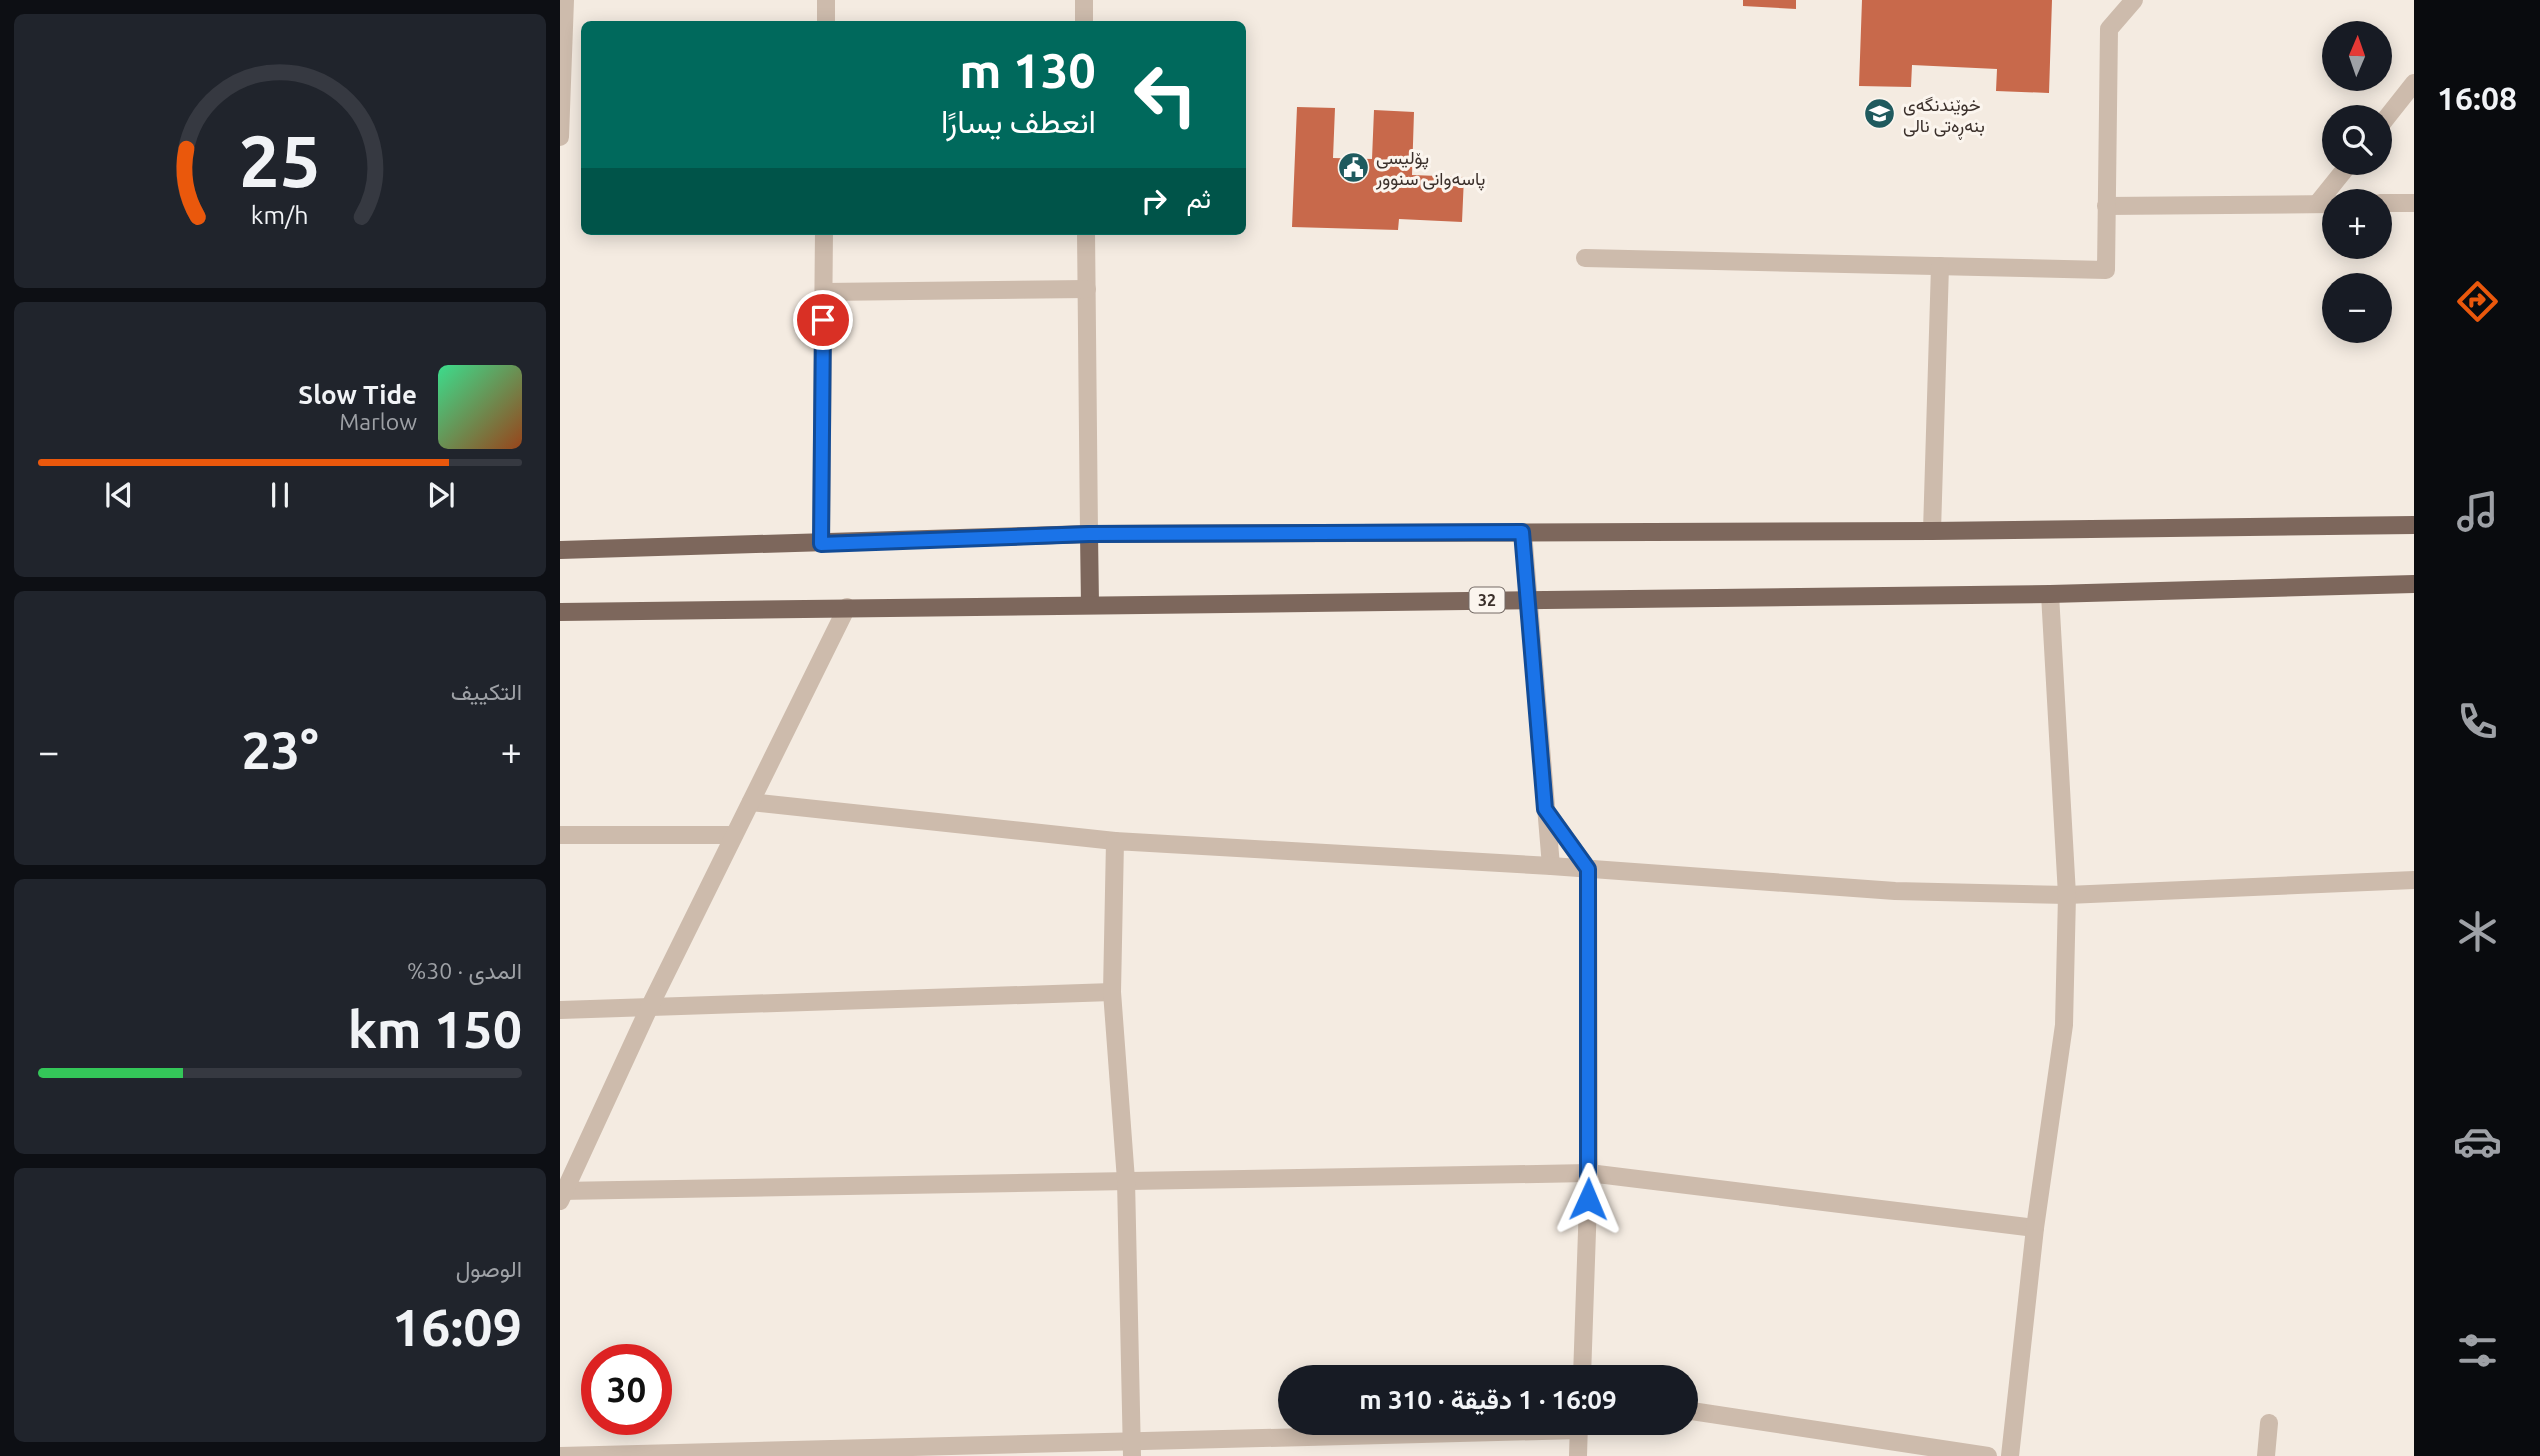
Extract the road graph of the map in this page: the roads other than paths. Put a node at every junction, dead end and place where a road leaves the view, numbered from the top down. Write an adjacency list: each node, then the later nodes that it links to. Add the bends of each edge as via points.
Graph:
1 (565, 0): 9 (street)
2 (826, 0): 5 (street)
3 (1084, 0): 6 (street)
4 (2134, 0): 13 (street, via 2109,29)
5 (826, 21)
6 (1084, 21)
7 (2414, 83): 8 (street)
8 (2392, 111)
9 (560, 137)
10 (2392, 203): 11 (street)
11 (2414, 203)
12 (2322, 204): 13 (street)
13 (2106, 206): 17 (street, via 2106,270)
14 (824, 235): 19 (street)
15 (1086, 235): 18 (street)
16 (1585, 258): 17 (street)
17 (1940, 266): 21 (street)
18 (1087, 289): 19 (street); 23 (street)
19 (824, 292): 24 (street)
20 (2414, 525): 21 (main road)
21 (1932, 531): 22 (main road)
22 (1522, 532): 23 (main road); 28 (street)
23 (1089, 534): 24 (main road); 29 (main road)
24 (821, 544): 25 (main road)
25 (560, 550)
26 (2414, 584): 27 (main road, 32)
27 (2050, 594): 28 (main road, 32); 40 (street)
28 (1527, 599): 29 (main road, 32); 33 (street)
29 (1090, 605): 30 (main road, 32)
30 (847, 607): 31 (main road, 32); 32 (street)
31 (560, 612)
32 (751, 802): 35 (street); 36 (street)
33 (1545, 809): 37 (street); 38 (street)
34 (560, 835): 35 (street)
35 (734, 835): 42 (street)
36 (1115, 841): 37 (street); 41 (street)
37 (1551, 866): 38 (street)
38 (1588, 869): 40 (street, via 1895,891); 44 (street)
39 (2414, 880): 40 (street)
40 (2067, 895): 47 (street, via 2064,1025)
41 (1112, 992): 42 (street); 45 (street)
42 (649, 1008): 43 (street); 46 (street)
43 (560, 1010)
44 (1589, 1173): 45 (street); 47 (street); 48 (street)
45 (1126, 1181): 46 (street); 53 (street)
46 (561, 1194)
47 (2035, 1228): 57 (street)
48 (1582, 1365)
49 (1698, 1412): 56 (street)
50 (2269, 1423): 58 (street)
51 (1396, 1435): 53 (street)
52 (1579, 1435): 55 (street)
53 (1132, 1448): 54 (street)
54 (560, 1456)
55 (1578, 1456)
56 (1988, 1456)
57 (2010, 1456)
58 (2266, 1456)

